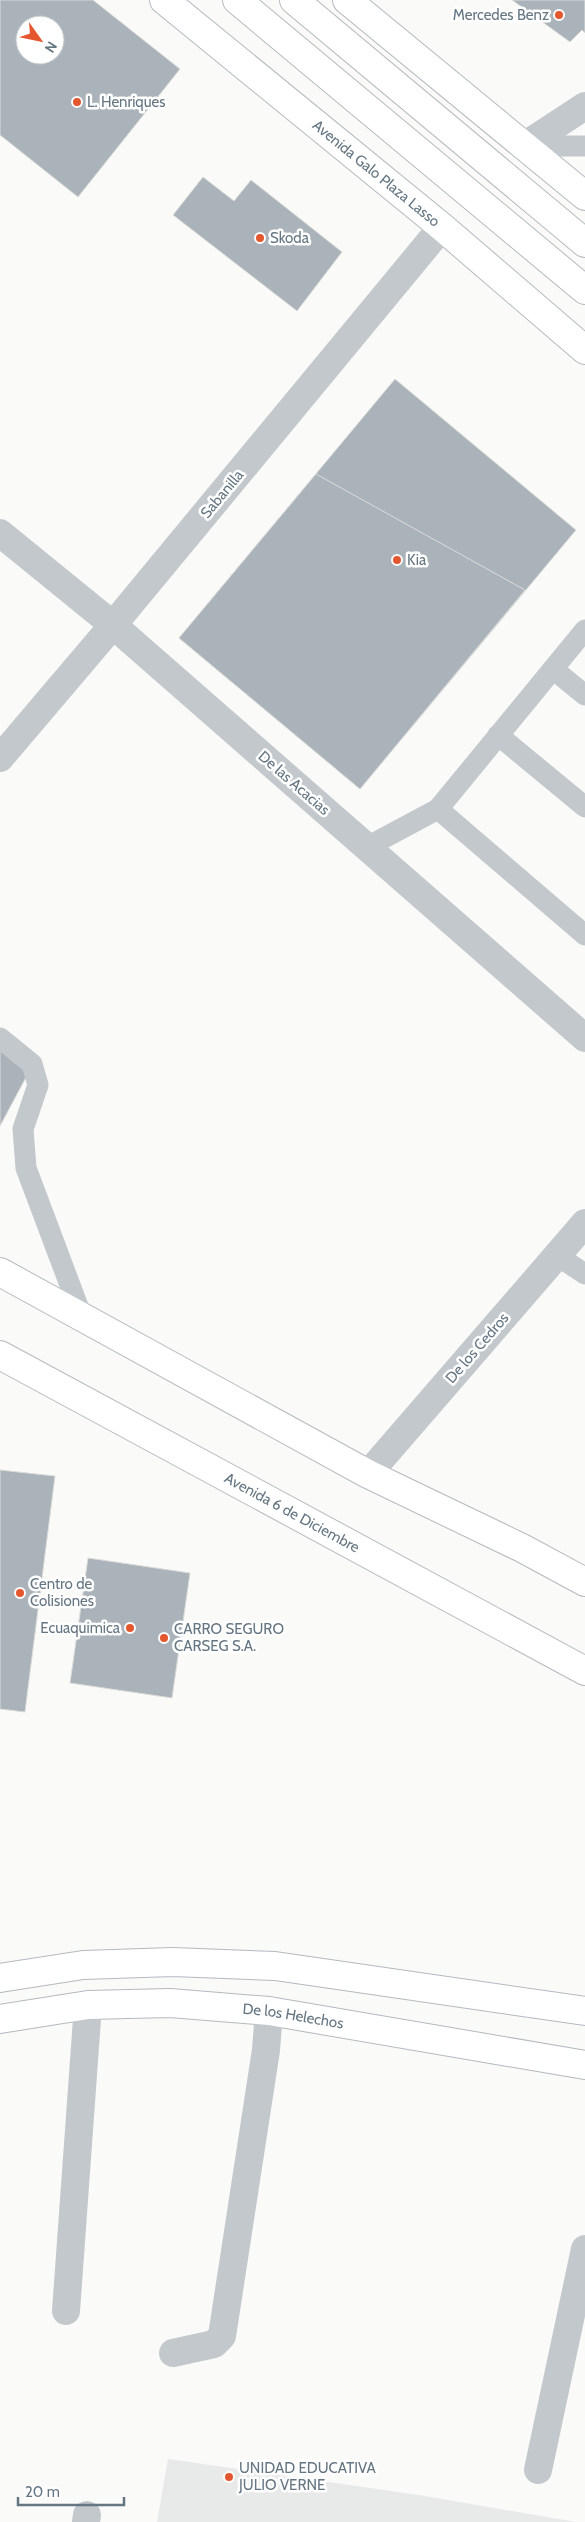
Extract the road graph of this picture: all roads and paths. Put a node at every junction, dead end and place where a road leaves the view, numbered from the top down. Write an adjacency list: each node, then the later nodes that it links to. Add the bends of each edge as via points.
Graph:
1 (164, 0): 9 (main road, Avenida Galo Plaza Lasso)
2 (237, 0): 11 (main road)
3 (294, 0): 10 (main road)
4 (347, 0): 6 (main road)
5 (585, 106): 6 (street)
6 (524, 146): 7 (lane); 8 (main road)
7 (585, 146)
8 (585, 196)
9 (442, 227): 12 (main road, Avenida Galo Plaza Lasso); 14 (street, Sabanilla)
10 (585, 243)
11 (585, 290)
12 (585, 350)
13 (0, 533): 14 (street, De las Acacias)
14 (113, 625): 19 (street, Sabanilla); 22 (street, De las Acacias)
15 (585, 630): 16 (lane)
16 (553, 668): 17 (lane); 18 (lane)
17 (585, 694)
18 (498, 736): 20 (lane); 21 (lane)
19 (0, 758)
20 (585, 807)
21 (438, 809): 22 (lane); 23 (lane)
22 (367, 847): 25 (street, De las Acacias)
23 (585, 935)
24 (0, 1038): 30 (lane, via 32,1064 38,1085 23,1129 26,1168)
25 (585, 1038)
26 (585, 1223): 27 (street, De los Cedros)
27 (558, 1256): 29 (lane); 32 (street, De los Cedros)
28 (0, 1272): 30 (main road)
29 (585, 1274)
30 (82, 1317): 32 (main road)
31 (0, 1355): 34 (main road, Avenida 6 de Diciembre)
32 (368, 1474): 33 (main road)
33 (585, 1582)
34 (585, 1671)
35 (0, 1978): 37 (main road, via 83,1965 173,1962 275,1966)
36 (88, 2005): 38 (main road, De los Helechos, via 170,2003); 39 (main road, De los Helechos); 42 (street)
37 (585, 2011)
38 (269, 2012): 40 (main road, De los Helechos); 43 (street, via 222,2336 214,2344)
39 (0, 2019)
40 (585, 2065)
41 (585, 2249): 44 (street)
42 (66, 2311)
43 (173, 2353)
44 (538, 2470)

